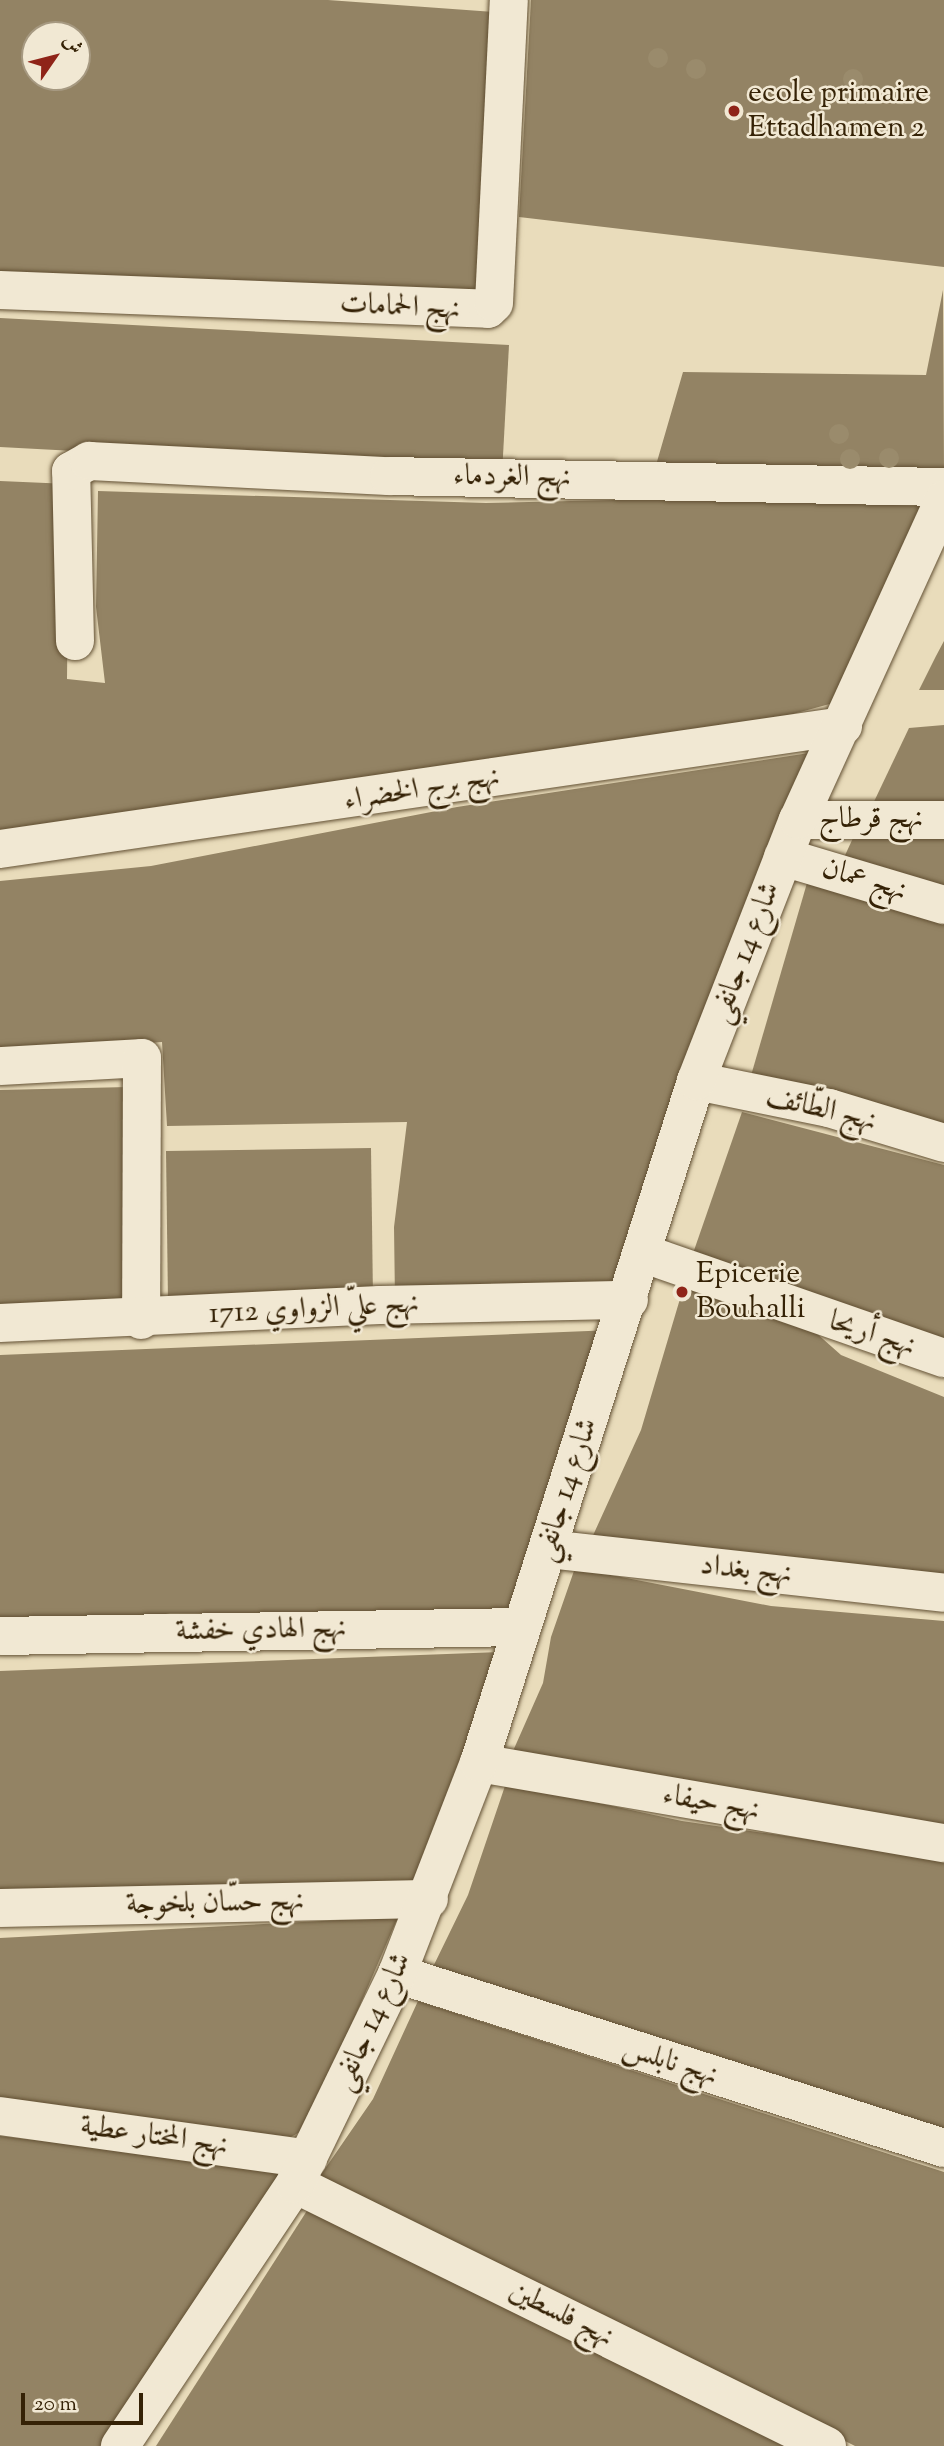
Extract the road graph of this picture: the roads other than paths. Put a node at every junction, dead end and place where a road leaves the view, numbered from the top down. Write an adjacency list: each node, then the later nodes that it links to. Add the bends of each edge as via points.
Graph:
1 (509, 0): 2 (street, نهج الحمامات, via 494,303 488,309)
2 (0, 290)
3 (944, 487): 5 (street, نهج الغردماء, via 81,463 71,471)
4 (944, 500): 6 (street, شارع 14 جانفي)
5 (75, 641)
6 (843, 726): 7 (street, شارع 14 جانفي); 9 (street, نهج برج الخضراء)
7 (798, 820): 8 (street, نهج قرطاج); 10 (street, شارع 14 جانفي)
8 (944, 820)
9 (0, 849)
10 (783, 857): 11 (street, نهج عمان); 13 (street, شارع 14 جانفي)
11 (944, 905)
12 (0, 1066): 17 (street, via 142,1058)
13 (696, 1082): 14 (street, نهج الطّائف, via 829,1108); 15 (street, شارع 14 جانفي)
14 (944, 1143)
15 (642, 1253): 16 (street, شارع 14 جانفي); 19 (street, نهج أريحا)
16 (628, 1300): 17 (street, نهج عليّ الزواوي 1712, via 380,1305); 20 (street, شارع 14 جانفي)
17 (141, 1320): 18 (street, نهج عليّ الزواوي 1712)
18 (0, 1323)
19 (944, 1358)
20 (548, 1549): 21 (street, نهج بغداد); 22 (street, شارع 14 جانفي)
21 (944, 1593)
22 (522, 1627): 23 (street, نهج الهادي خفشة); 24 (street, شارع 14 جانفي)
23 (0, 1636)
24 (480, 1763): 25 (street, نهج حيفاء); 26 (street, شارع 14 جانفي)
25 (944, 1843)
26 (429, 1899): 27 (street, نهج حسّان بلخوجة); 28 (street, شارع 14 جانفي)
27 (0, 1908)
28 (397, 1974): 30 (street, نهج نابلس); 31 (street, شارع 14 جانفي)
29 (0, 2116): 31 (street, نهج المختار عطية)
30 (944, 2148)
31 (302, 2171): 32 (street, شارع 14 جانفي); 33 (street, نهج فلسطين)
32 (120, 2446)
33 (827, 2446)

